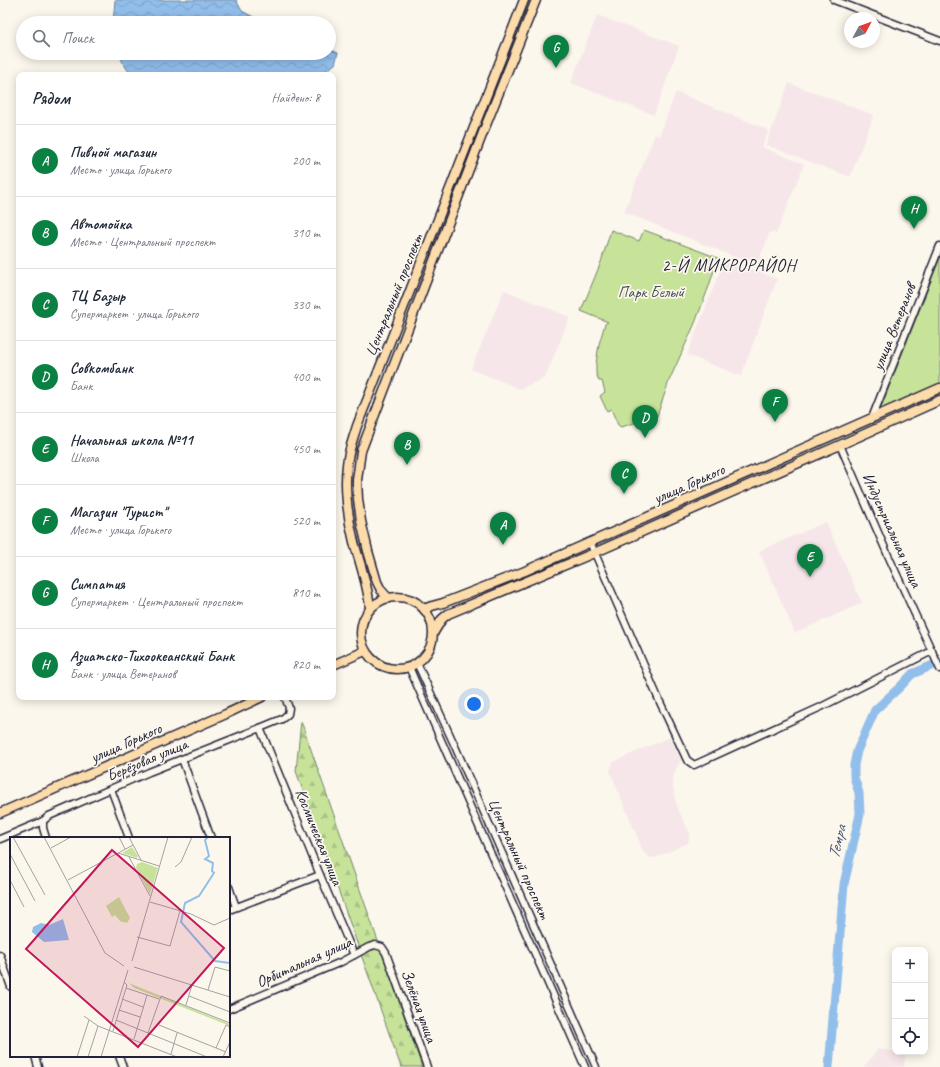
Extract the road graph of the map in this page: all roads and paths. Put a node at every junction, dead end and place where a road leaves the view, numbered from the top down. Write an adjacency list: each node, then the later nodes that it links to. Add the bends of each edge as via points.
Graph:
1 (524, 0): 5 (main road, Центральный проспект)
2 (536, 0): 6 (main road, Центральный проспект)
3 (834, 0): 4 (street)
4 (940, 41)
5 (430, 241): 6 (main road); 13 (main road, Центральный проспект, via 357,426 350,448)
6 (440, 245): 14 (main road, Центральный проспект, via 361,451)
7 (940, 246): 10 (street, улица Ветеранов)
8 (940, 388): 10 (main road, улица Горького)
9 (940, 400): 12 (main road, улица Горького)
10 (872, 418): 11 (main road, улица Горького)
11 (836, 434): 12 (main road); 15 (main road, улица Горького)
12 (840, 445): 16 (main road, улица Горького); 22 (street, Индустриальная улица)
13 (346, 480): 14 (main road); 18 (main road, Центральный проспект, via 354,541 369,595)
14 (357, 480): 17 (main road, Центральный проспект, via 361,521 368,551 381,590)
15 (590, 542): 16 (street); 19 (main road, улица Горького, via 525,571)
16 (594, 553): 20 (main road, улица Горького, via 448,614); 22 (street, via 684,754 694,765 821,707)
17 (388, 598): 18 (main road); 19 (main road, via 406,598)
18 (370, 608): 21 (main road, via 361,627)
19 (424, 609): 20 (main road)
20 (434, 632): 24 (main road, via 430,648)
21 (365, 651): 23 (main road); 24 (main road, via 381,665 390,668 400,669)
22 (932, 651): 25 (street, Индустриальная улица)
23 (336, 664)
24 (413, 665): 51 (street, Центральный проспект, via 497,870); 52 (street, Центральный проспект)
25 (940, 668)
26 (255, 700): 31 (main road, улица Горького)
27 (286, 700): 28 (street, Берёзовая улица, via 288,714)
28 (260, 728): 29 (street, Берёзовая улица); 37 (street, Космическая улица)
29 (182, 759): 30 (street, Берёзовая улица); 35 (street)
30 (111, 789): 32 (street, Берёзовая улица); 34 (street)
31 (0, 813)
32 (43, 821): 33 (street); 36 (street, Берёзовая улица)
33 (46, 837)
34 (129, 837)
35 (211, 837)
36 (0, 839)
37 (320, 875): 39 (street); 43 (street, Космическая улица)
38 (230, 890): 39 (street)
39 (236, 906): 40 (street)
40 (230, 909)
41 (386, 953): 43 (street, Орбитальная улица, via 382,947 375,945); 50 (street, Зелёная улица)
42 (0, 955): 44 (street)
43 (354, 955): 45 (street, Орбитальная улица)
44 (10, 984)
45 (230, 1009)
46 (35, 1057): 48 (street)
47 (119, 1057): 49 (street)
48 (38, 1067)
49 (123, 1067)
50 (427, 1067)
51 (585, 1067)
52 (596, 1067)

